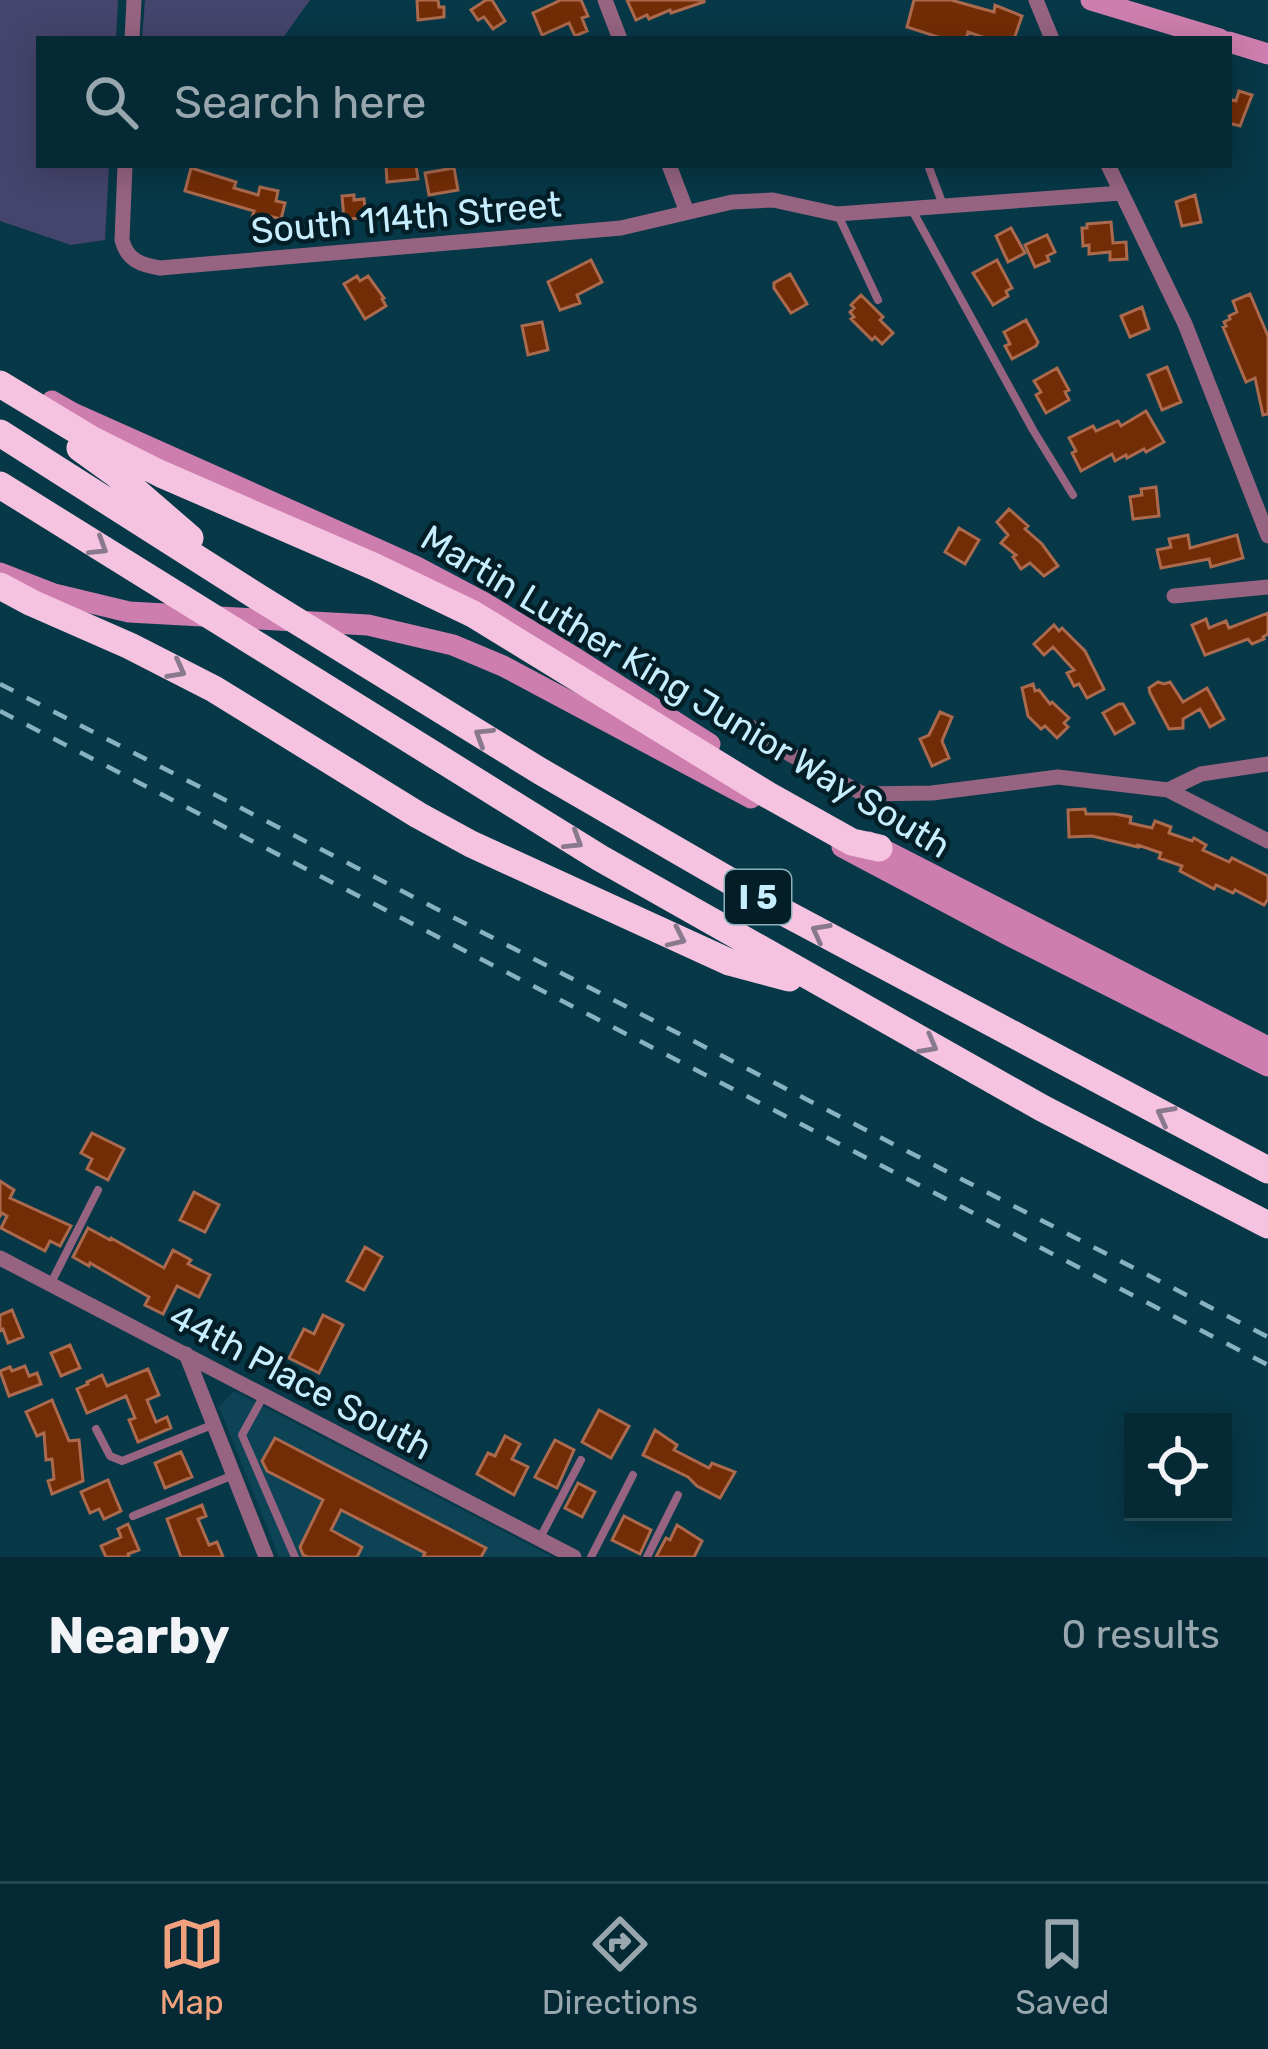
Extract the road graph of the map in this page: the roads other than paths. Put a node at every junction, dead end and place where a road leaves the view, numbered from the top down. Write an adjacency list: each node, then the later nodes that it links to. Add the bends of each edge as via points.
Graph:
1 (134, 0): 5 (street)
2 (604, 0): 6 (street)
3 (1036, 0): 7 (street)
4 (1091, 0): 8 (main road)
5 (132, 36)
6 (619, 36)
7 (1051, 36)
8 (1210, 36)
9 (1232, 43): 10 (main road)
10 (1268, 54)
11 (125, 168): 18 (street, South 114th Street, via 124,251 160,268 621,228)
12 (670, 168): 18 (street)
13 (929, 168): 16 (lane)
14 (1109, 168): 15 (street)
15 (1121, 193): 16 (street, South 114th Street); 27 (street, via 1185,324)
16 (944, 206): 17 (street, South 114th Street)
17 (911, 208): 19 (street, South 114th Street); 26 (lane)
18 (687, 212): 19 (street, South 114th Street, via 773,200)
19 (837, 214): 20 (lane)
20 (878, 300)
21 (0, 371): 37 (main road, Martin Luther King Junior Way South, via 73,413 482,602)
22 (0, 384): 37 (highway, via 161,474 473,614 768,795 852,842)
23 (0, 397): 32 (highway, via 116,474)
24 (0, 433): 32 (highway, I 5)
25 (0, 485): 38 (highway, I 5, one-way to 38, via 600,858)
26 (1072, 495)
27 (1268, 536)
28 (0, 573): 40 (main road, Martin Luther King Junior Way South, via 106,608 368,625 453,645)
29 (0, 586): 38 (highway, one-way to 38, via 214,689 471,844 729,962)
30 (1268, 587): 31 (street)
31 (1174, 596)
32 (261, 599): 41 (highway, I 5, one-way to 32, via 787,914)
33 (752, 727): 35 (street, via 863,794 1058,777)
34 (1268, 764): 35 (street, via 1201,774)
35 (1168, 790): 36 (street)
36 (1268, 841)
37 (879, 848): 39 (main road, Martin Luther King Junior Way South)
38 (826, 988): 43 (highway, I 5, one-way to 43)
39 (1268, 1047)
40 (1268, 1066)
41 (1268, 1170)
42 (98, 1190): 45 (lane)
43 (1268, 1225)
44 (0, 1258): 45 (street, 44th Place South)
45 (50, 1284): 46 (street, 44th Place South)
46 (186, 1354): 47 (street, 44th Place South); 48 (street)
47 (264, 1395): 55 (street, 44th Place South); 57 (lane, via 242,1435)
48 (212, 1425): 49 (lane, via 122,1461 110,1456); 51 (street)
49 (96, 1429)
50 (581, 1460): 55 (lane)
51 (232, 1475): 54 (lane); 56 (street)
52 (633, 1475): 59 (lane)
53 (678, 1495): 60 (lane)
54 (133, 1516)
55 (539, 1539): 58 (street, 44th Place South)
56 (266, 1557)
57 (295, 1557)
58 (574, 1557)
59 (590, 1557)
60 (647, 1557)

